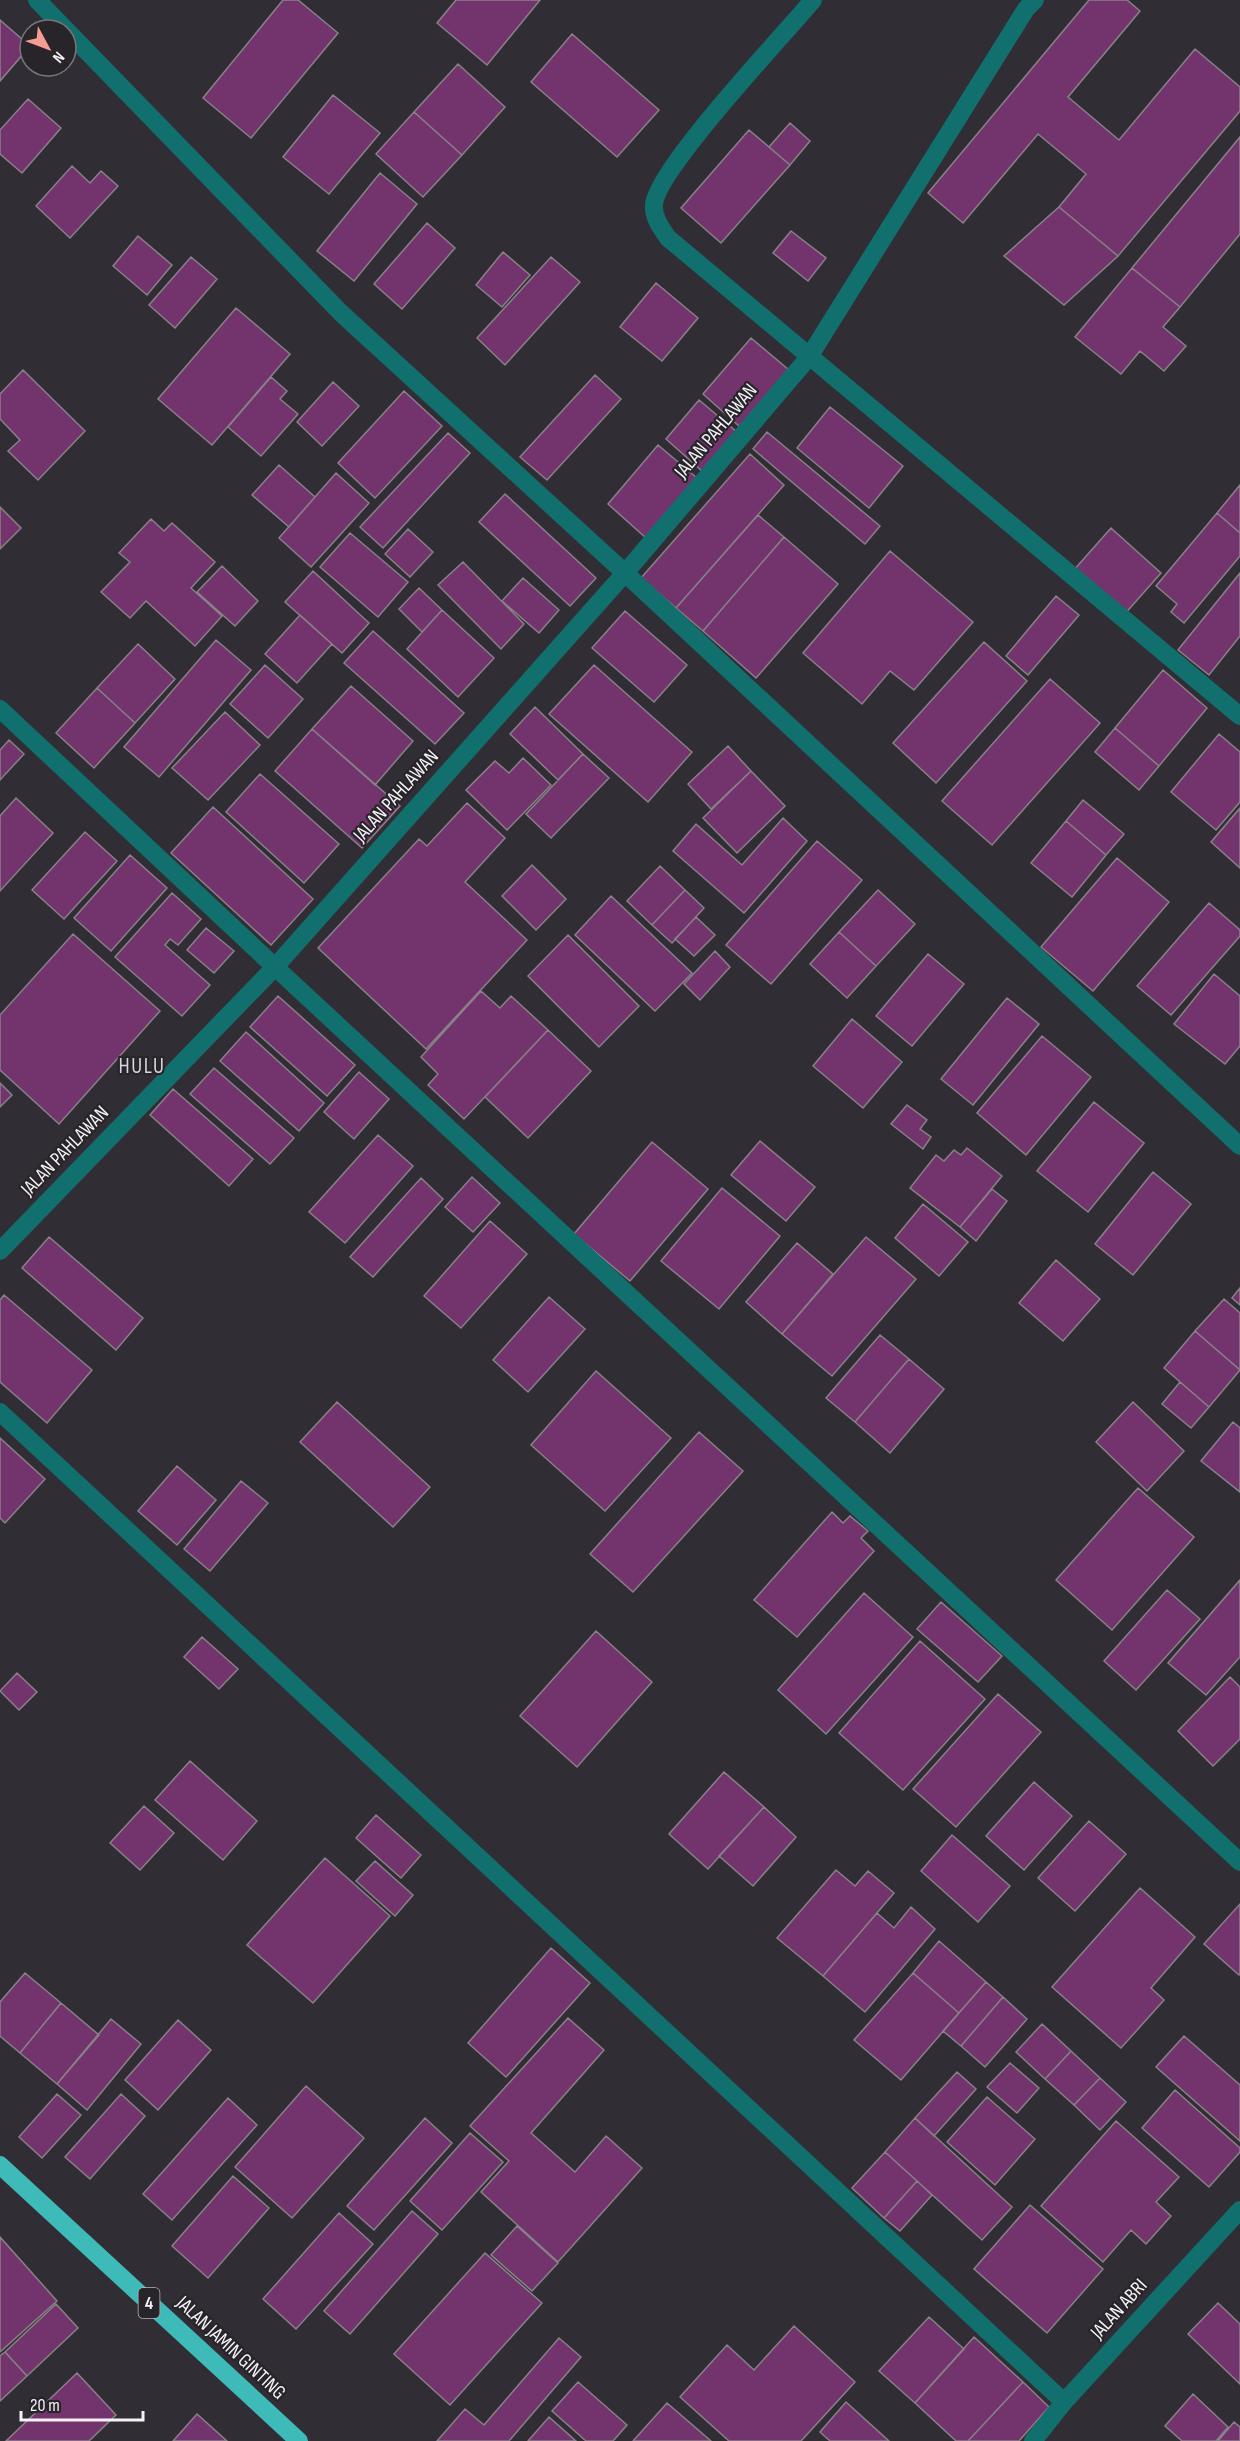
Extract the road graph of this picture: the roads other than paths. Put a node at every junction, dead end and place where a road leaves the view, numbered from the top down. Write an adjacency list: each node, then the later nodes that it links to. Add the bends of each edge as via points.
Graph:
1 (37, 0): 5 (street, via 341,313)
2 (813, 0): 4 (street, via 683,152 654,204 657,222 668,238)
3 (1035, 0): 4 (street, JALAN PAHLAWAN)
4 (809, 357): 5 (street, JALAN PAHLAWAN); 7 (street)
5 (625, 573): 8 (street, JALAN PAHLAWAN); 9 (street)
6 (0, 709): 8 (street)
7 (1240, 717)
8 (274, 968): 10 (street, JALAN PAHLAWAN); 12 (street)
9 (1240, 1146)
10 (0, 1251)
11 (0, 1412): 15 (street)
12 (1240, 1862)
13 (0, 2165): 16 (highway, JALAN JAMIN GINTING / 4)
14 (1240, 2210): 15 (street, JALAN ABRI)
15 (1064, 2402): 17 (street, JALAN ABRI)
16 (299, 2441)
17 (1033, 2441)

